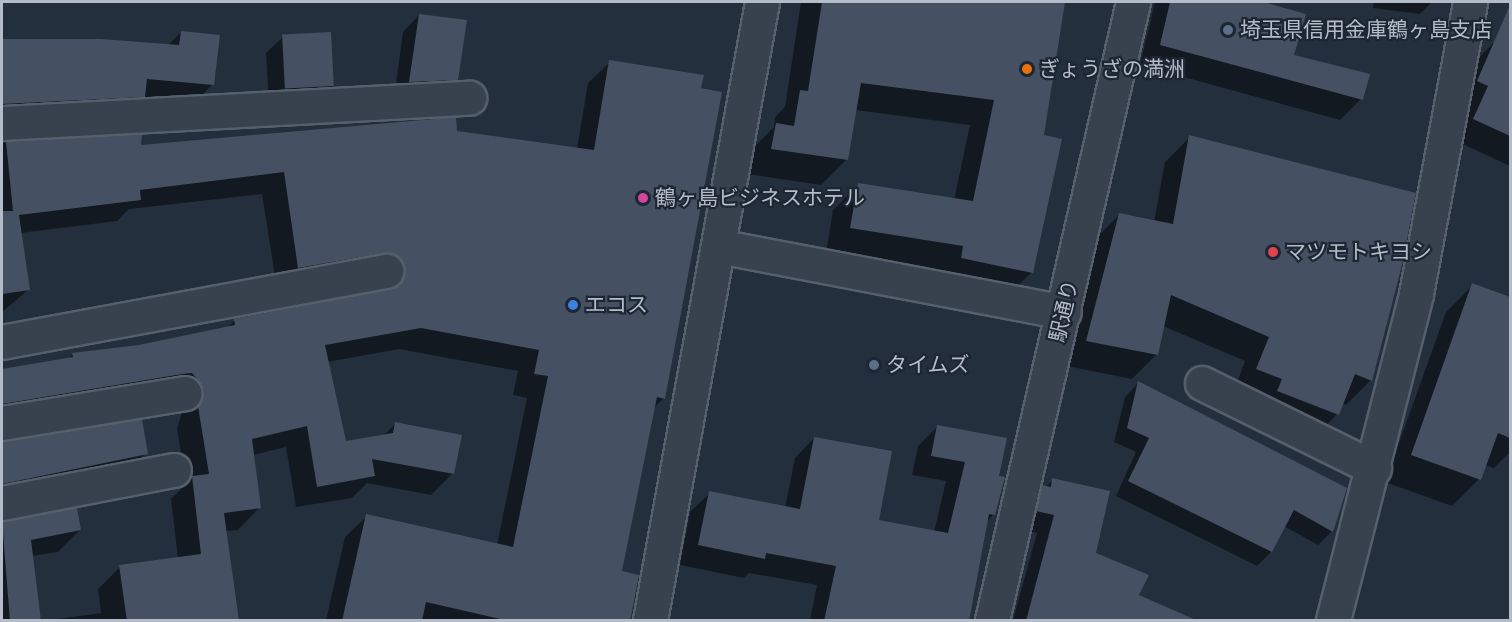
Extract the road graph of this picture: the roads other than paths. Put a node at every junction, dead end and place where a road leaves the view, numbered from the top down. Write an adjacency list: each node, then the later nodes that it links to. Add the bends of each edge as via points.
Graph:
1 (762, 2): 6 (street)
2 (1133, 2): 8 (street, 駅通り)
3 (1470, 2): 13 (street, via 1416,294)
4 (469, 98): 5 (street)
5 (2, 123)
6 (718, 246): 8 (street); 16 (street)
7 (387, 271): 9 (street)
8 (1064, 312): 17 (street, 駅通り)
9 (2, 342)
10 (1202, 383): 13 (street)
11 (185, 393): 12 (street)
12 (2, 423)
13 (1374, 468): 18 (street)
14 (174, 470): 15 (street)
15 (2, 503)
16 (650, 621)
17 (992, 621)
18 (1333, 621)

